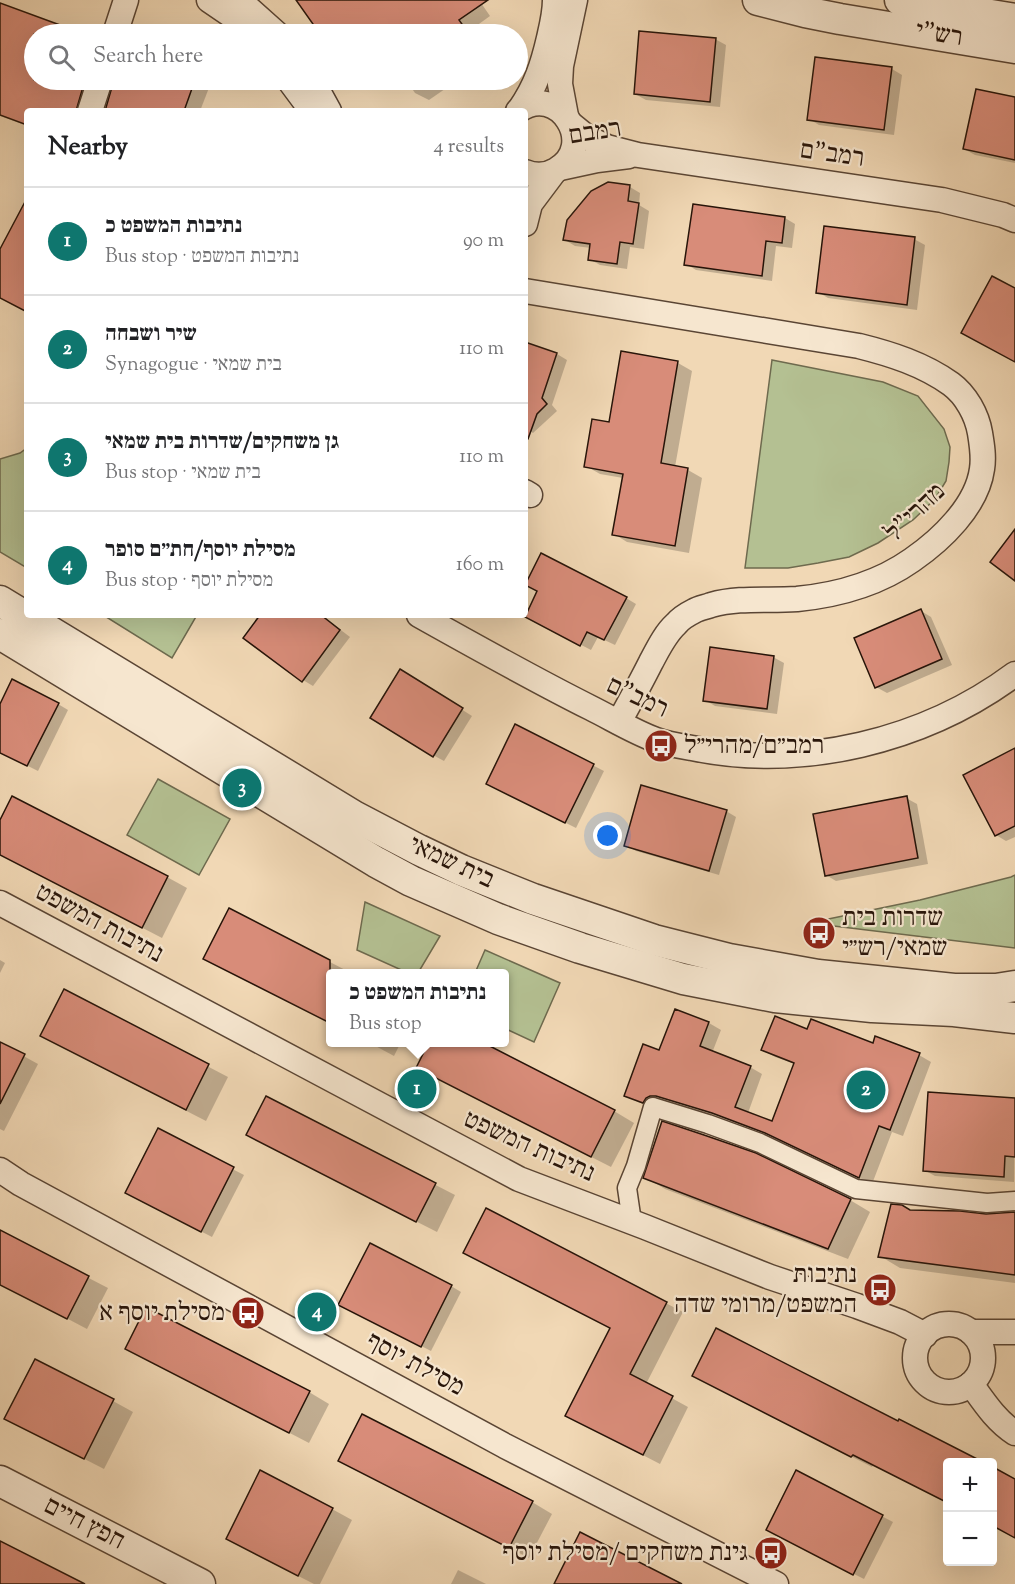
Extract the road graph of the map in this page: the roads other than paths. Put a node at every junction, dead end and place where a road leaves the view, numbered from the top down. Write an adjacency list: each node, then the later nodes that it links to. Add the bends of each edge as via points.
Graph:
1 (126, 0): 9 (street)
2 (209, 0): 10 (street)
3 (239, 0): 11 (street)
4 (555, 0): 19 (street, via 544,61)
5 (575, 0): 21 (street, via 560,84)
6 (758, 0): 12 (street, רש"י, via 840,19)
7 (900, 0): 8 (street, רש"י)
8 (1015, 19)
9 (118, 24)
10 (241, 24)
11 (266, 24)
12 (1015, 48)
13 (97, 90): 16 (street)
14 (297, 90): 17 (street)
15 (317, 90): 18 (street)
16 (91, 108)
17 (310, 108)
18 (327, 108)
19 (520, 108)
20 (523, 108): 21 (street, רמבם, via 541,103 552,106)
21 (569, 121): 22 (street, רמבם, via 588,138); 23 (street, via 575,144 571,156)
22 (638, 155): 23 (street, רמבם); 26 (street, רמב"ם, via 942,200)
23 (557, 170): 24 (street, רמבם, via 543,175); 25 (street)
24 (528, 173)
25 (528, 212)
26 (1015, 220)
27 (528, 291): 34 (street, מהרי"ל, via 859,346 893,355 952,385 968,402 978,423 982,471 974,495 938,539 885,577 858,587 796,599 740,599 695,610 675,624 660,646)
28 (0, 601): 29 (street, בית שמאי)
29 (24, 616)
30 (28, 618): 37 (street, בית שמאי, via 354,816 470,874 654,940 729,959)
31 (425, 618): 34 (street, רמב"ם)
32 (0, 634): 37 (street, בית שמאי, via 376,862 498,919 683,980 775,998 814,1002)
33 (1015, 674): 34 (street, רמב"ם, via 956,710 908,731 855,746 793,756 719,754 657,741)
34 (619, 722)
35 (0, 903): 41 (street, נתיבות המשפט, via 510,1175)
36 (1015, 986): 37 (street)
37 (954, 1000): 38 (street)
38 (1015, 1018)
39 (0, 1170): 49 (street, מסילת יוסף, via 505,1446)
40 (1015, 1201): 41 (street, via 987,1203 856,1188 760,1143 653,1107 627,1188)
41 (632, 1222): 44 (street, נתיבות המשפט, via 770,1277 900,1322)
42 (971, 1332): 43 (street); 44 (street, via 950,1324); 45 (street, via 978,1341 983,1363)
43 (1015, 1332)
44 (925, 1335): 45 (street, via 916,1352 916,1364 927,1384 951,1392)
45 (971, 1384): 46 (street, via 986,1407)
46 (1015, 1433)
47 (0, 1481): 48 (street, חפץ חיים)
48 (200, 1584)
49 (776, 1584)

